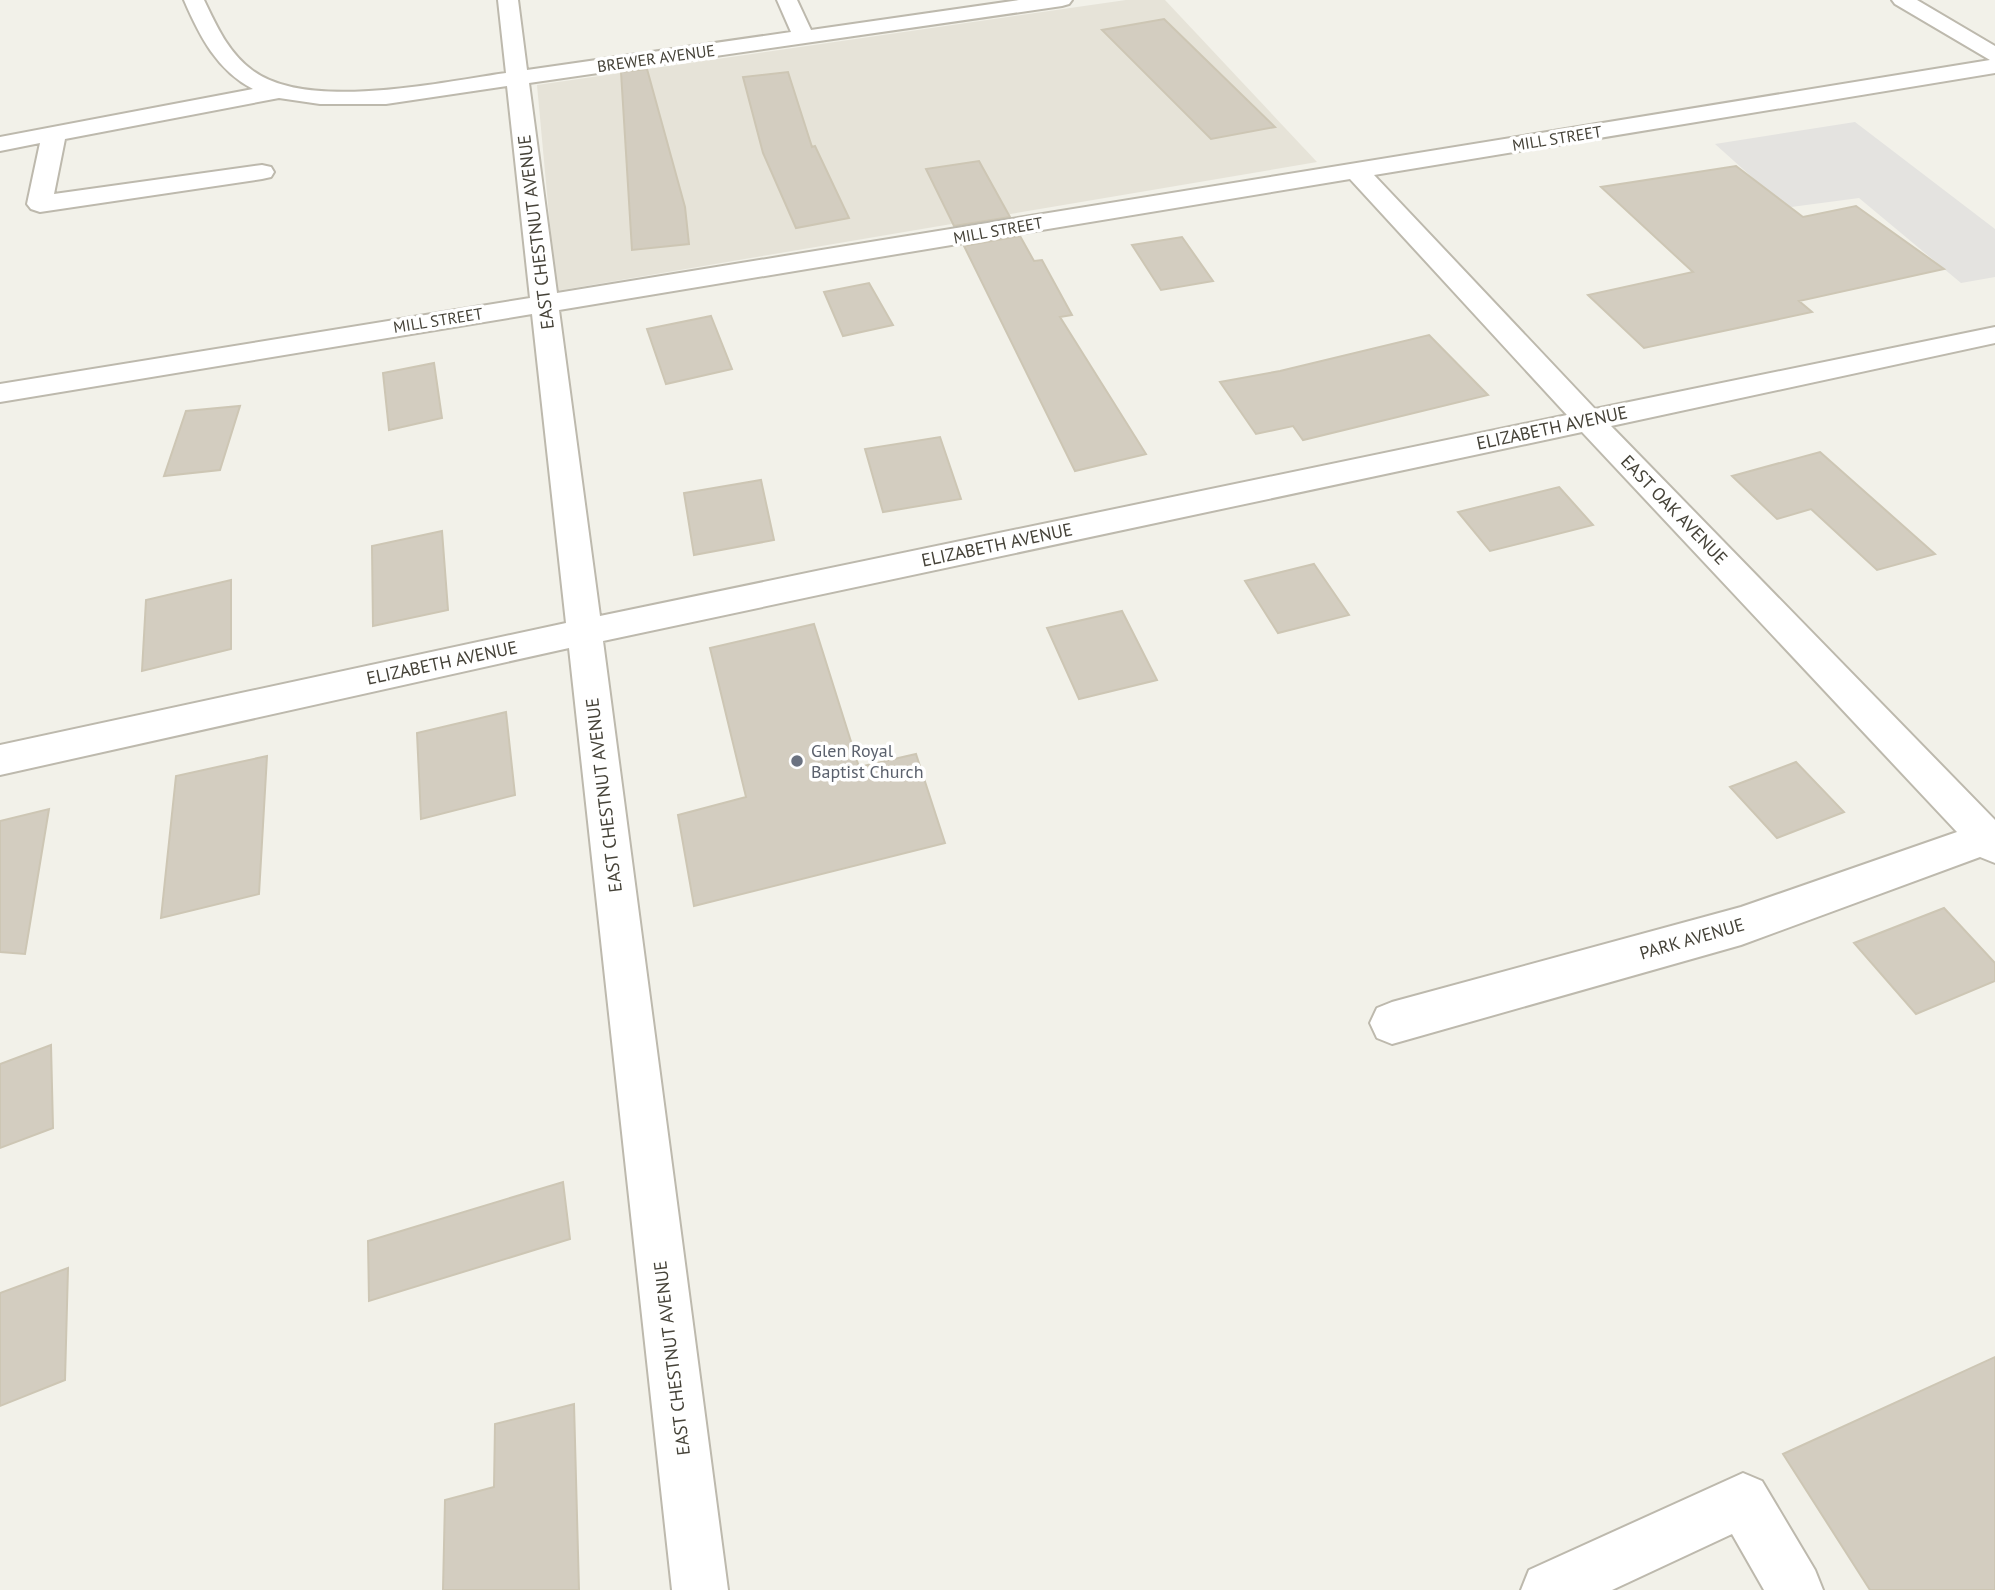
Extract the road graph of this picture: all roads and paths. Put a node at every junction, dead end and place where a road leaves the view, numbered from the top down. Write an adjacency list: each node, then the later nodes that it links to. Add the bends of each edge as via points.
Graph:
1 (194, 0): 10 (street, BREWER AVENUE, via 208,35 228,64 250,80)
2 (508, 0): 9 (street, EAST CHESTNUT AVENUE)
3 (787, 0): 6 (street)
4 (1062, 0): 6 (street, BREWER AVENUE)
5 (1902, 0): 7 (street)
6 (804, 37): 9 (street, BREWER AVENUE)
7 (1995, 55)
8 (1995, 66): 13 (street, MILL STREET)
9 (518, 78): 10 (street, BREWER AVENUE, via 386,97 332,98); 15 (street, EAST CHESTNUT AVENUE)
10 (279, 91): 11 (street)
11 (54, 135): 12 (street); 14 (street, via 40,204)
12 (0, 144)
13 (1356, 171): 15 (street, MILL STREET); 18 (street, EAST OAK AVENUE)
14 (262, 172)
15 (545, 304): 17 (street, MILL STREET); 19 (street, EAST CHESTNUT AVENUE)
16 (1995, 335): 18 (street, ELIZABETH AVENUE)
17 (0, 393)
18 (1589, 421): 19 (street, ELIZABETH AVENUE); 21 (street, EAST OAK AVENUE)
19 (584, 632): 20 (street, ELIZABETH AVENUE); 23 (street, EAST CHESTNUT AVENUE)
20 (0, 761)
21 (1991, 842): 22 (street, PARK AVENUE, via 1741,926)
22 (1392, 1023)
23 (700, 1590)
24 (1549, 1590): 25 (street, via 1743,1500)
25 (1795, 1590)

